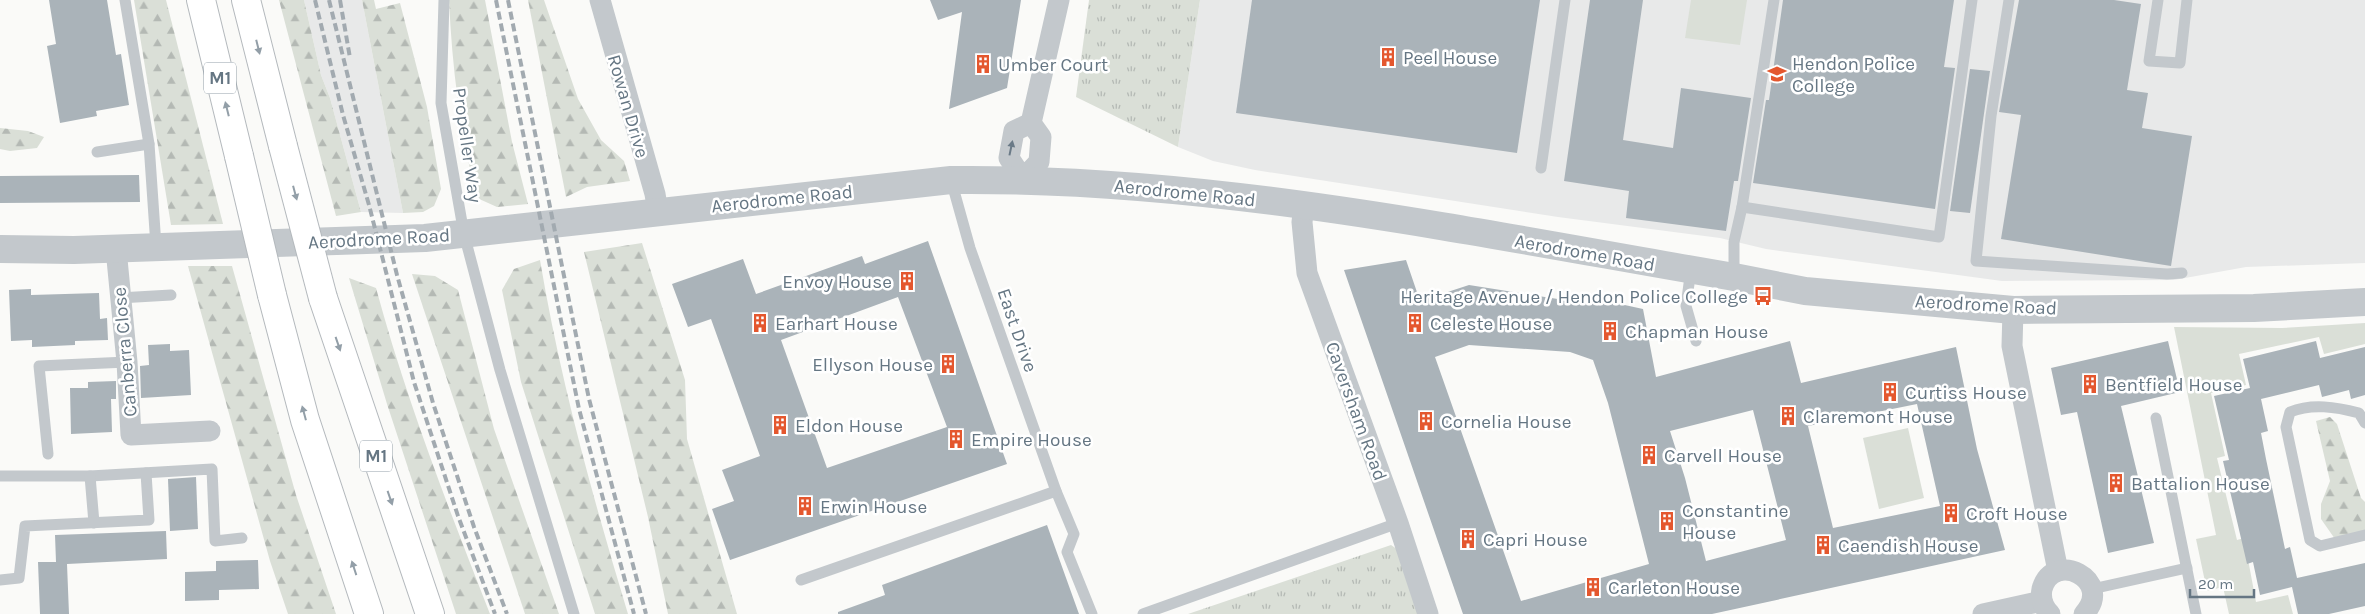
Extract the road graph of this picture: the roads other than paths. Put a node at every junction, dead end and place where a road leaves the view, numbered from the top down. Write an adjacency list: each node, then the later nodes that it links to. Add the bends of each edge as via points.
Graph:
1 (125, 0): 14 (lane)
2 (201, 0): 53 (highway, M1, one-way to 2, bridge, via 305,420)
3 (246, 0): 54 (highway, M1, one-way to 54, bridge, via 323,298)
4 (444, 0): 22 (lane, Propeller Way, via 441,103)
5 (600, 0): 21 (street, Rowan Drive)
6 (1059, 0): 13 (street)
7 (1565, 0): 16 (lane)
8 (1774, 0): 20 (lane)
9 (1972, 0): 20 (lane, via 1939,238)
10 (2009, 0): 27 (lane, via 1991,116 1976,261 2167,274)
11 (2158, 0): 12 (lane, via 2149,61 2180,63)
12 (2187, 0)
13 (1031, 123): 17 (street, via 1041,137 1038,162); 17 (street, one-way to 13, via 1009,158 1014,131)
14 (149, 144): 15 (lane); 23 (lane)
15 (97, 152)
16 (1541, 168)
17 (1023, 179): 18 (street, Aerodrome Road); 19 (street, Aerodrome Road, via 1150,186)
18 (951, 180): 21 (street, Aerodrome Road); 42 (lane, East Drive, via 970,248)
19 (1304, 206): 26 (street, Aerodrome Road); 44 (street, Caversham Road, via 1306,273)
20 (1742, 207): 28 (lane, via 1734,242)
21 (658, 212): 22 (street, Aerodrome Road)
22 (464, 234): 23 (street, Aerodrome Road, via 416,239); 55 (lane, Propeller Way, via 500,370)
23 (156, 246): 25 (street, Aerodrome Road)
24 (0, 249): 25 (street, Aerodrome Road)
25 (116, 249): 30 (street, Canberra Close)
26 (1690, 269): 28 (street, Aerodrome Road); 33 (lane, via 1686,306)
27 (2182, 272)
28 (1734, 277): 32 (street, Aerodrome Road, via 1805,291)
29 (171, 295): 30 (lane)
30 (119, 298): 34 (street, Canberra Close)
31 (2365, 302): 32 (street, Aerodrome Road, via 2254,308)
32 (2013, 310): 48 (street, via 2012,346)
33 (1696, 341)
34 (127, 362): 37 (street, Canberra Close, via 131,435); 38 (lane, via 39,366)
35 (2156, 418): 47 (lane)
36 (2365, 423): 45 (lane, via 2359,413 2304,406 2290,412 2286,427 2310,540 2320,546)
37 (210, 431)
38 (48, 454)
39 (146, 473): 41 (lane); 43 (lane, via 149,520); 46 (lane, via 212,469 215,541)
40 (0, 476): 41 (lane)
41 (90, 476): 43 (lane)
42 (1056, 491): 50 (lane); 56 (lane, East Drive, via 1074,534 1068,552)
43 (94, 522): 49 (lane, via 25,526 18,578)
44 (1398, 523): 57 (lane); 58 (street, Caversham Road)
45 (2365, 536)
46 (242, 538)
47 (2186, 568): 51 (lane); 61 (lane)
48 (2058, 572): 51 (street, via 2076,571); 52 (street, via 2044,584)
49 (0, 580)
50 (801, 580)
51 (2092, 589): 60 (street, via 2092,600)
52 (2046, 607): 59 (street)
53 (369, 614)
54 (430, 614)
55 (574, 614)
56 (1092, 614)
57 (1143, 614)
58 (1428, 614)
59 (1982, 614)
60 (2084, 614)
61 (2196, 614)

